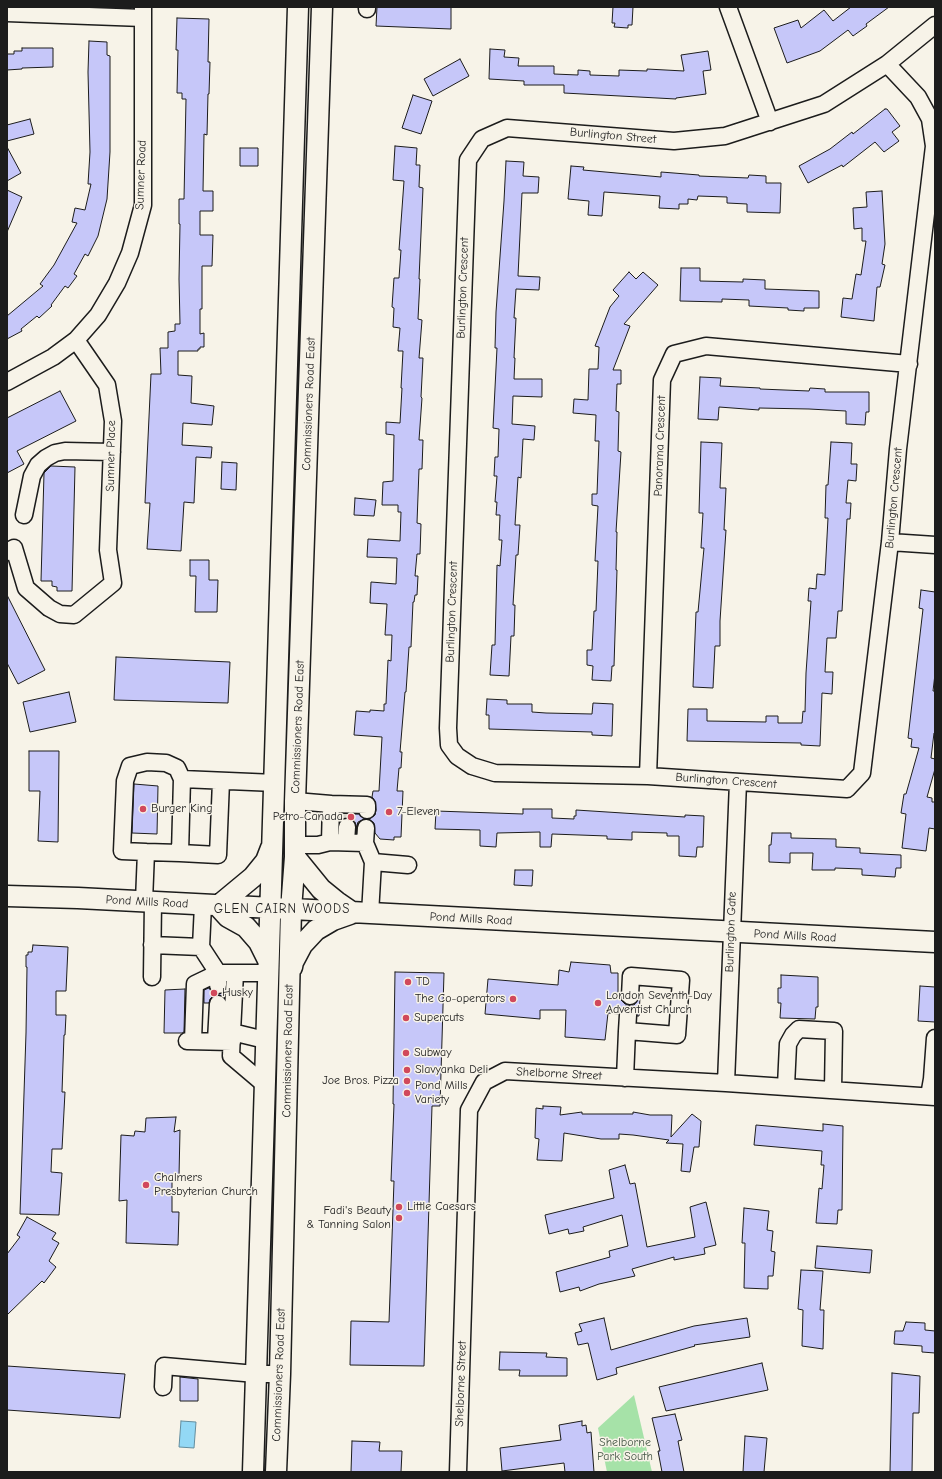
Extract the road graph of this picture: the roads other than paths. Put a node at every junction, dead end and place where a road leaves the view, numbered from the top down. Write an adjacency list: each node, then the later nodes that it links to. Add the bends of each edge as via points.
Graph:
1 (298, 7): 22 (main road, Commissioners Road East)
2 (322, 7): 23 (main road, Commissioners Road East)
3 (728, 7): 8 (street)
4 (143, 12): 5 (street); 10 (street, Sumner Road, via 143,205 130,253 117,284 98,315)
5 (7, 13)
6 (935, 25): 7 (street, Burlington Street)
7 (887, 64): 8 (street, Burlington Street, via 824,104); 11 (street, Burlington Crescent, via 918,98 927,113 934,146)
8 (770, 122): 9 (street, Burlington Street, via 725,136 674,141 507,128 482,139)
9 (468, 160): 18 (street, Burlington Crescent, via 449,745 457,756 472,766 494,773)
10 (76, 340): 12 (street, Sumner Road, via 53,357); 13 (street, Sumner Place, via 107,385 113,421)
11 (909, 364): 15 (street, Burlington Crescent, via 898,448); 18 (street, Panorama Crescent, via 706,346 674,354 662,380)
12 (7, 382)
13 (112, 452): 14 (street, via 65,451 46,458 38,465 32,476); 17 (street, Sumner Place, via 108,550 113,583 74,615 60,614 26,588 14,548)
14 (24, 515)
15 (890, 542): 16 (street); 21 (street, Burlington Crescent, via 862,773 847,789)
16 (935, 545)
17 (7, 552)
18 (648, 776): 21 (street, Burlington Crescent)
19 (182, 779): 20 (street); 29 (street, via 177,768 166,763 147,762 130,766 125,781 122,851); 30 (street)
20 (221, 781): 22 (street); 30 (street, via 218,855)
21 (738, 782): 39 (street, Burlington Gate)
22 (275, 783): 27 (main road, Commissioners Road East)
23 (295, 800): 24 (street); 28 (main road, Commissioners Road East)
24 (332, 804): 25 (street, via 347,807 367,805); 26 (street)
25 (367, 810)
26 (341, 837): 28 (street); 31 (street, via 366,836)
27 (273, 842): 35 (main road, via 266,861 254,877); 36 (main road, Commissioners Road East)
28 (295, 851): 37 (main road, Commissioners Road East); 38 (main road, via 321,888 337,902)
29 (146, 852): 30 (street); 34 (street)
30 (180, 853)
31 (374, 862): 32 (street); 38 (street)
32 (408, 865)
33 (7, 896): 34 (main road, Pond Mills Road)
34 (148, 902): 35 (main road, Pond Mills Road); 41 (street)
35 (210, 905): 36 (main road, Pond Mills Road); 42 (street); 43 (main road, via 246,927 260,942)
36 (270, 908): 37 (main road, Pond Mills Road); 43 (main road, Commissioners Road East)
37 (291, 909): 38 (main road, Pond Mills Road); 47 (main road, Commissioners Road East)
38 (362, 913): 39 (main road, Pond Mills Road); 47 (main road, via 333,920 316,930 302,945 293,962)
39 (731, 933): 40 (main road, Pond Mills Road); 54 (street, Burlington Gate)
40 (935, 942)
41 (152, 945): 42 (street); 45 (street)
42 (201, 947): 46 (street)
43 (268, 967): 44 (street); 52 (main road, Commissioners Road East)
44 (235, 973): 46 (street); 50 (street)
45 (152, 977)
46 (218, 979): 50 (street, via 195,984 190,1041)
47 (289, 982): 60 (main road, Commissioners Road East)
48 (630, 996): 53 (street, via 631,976 681,980 677,1035 628,1023)
49 (218, 1004): 50 (street)
50 (227, 1038): 52 (street); 55 (street, via 231,1056)
51 (935, 1038): 58 (street)
52 (266, 1040): 55 (main road, Commissioners Road East)
53 (625, 1078): 54 (street, Shelborne Street); 64 (street, Shelborne Street, via 505,1071 484,1082 469,1110)
54 (726, 1082): 56 (street, Shelborne Street)
55 (264, 1084): 59 (main road, Commissioners Road East)
56 (786, 1086): 57 (street, Shelborne Street); 57 (street, via 788,1044 792,1035 799,1029 834,1031)
57 (833, 1090): 58 (street, Shelborne Street)
58 (932, 1096)
59 (256, 1374): 60 (street); 61 (street, via 164,1366); 62 (main road, Commissioners Road East)
60 (280, 1374): 63 (main road, Commissioners Road East)
61 (163, 1387)
62 (253, 1472)
63 (276, 1472)
64 (458, 1472)

